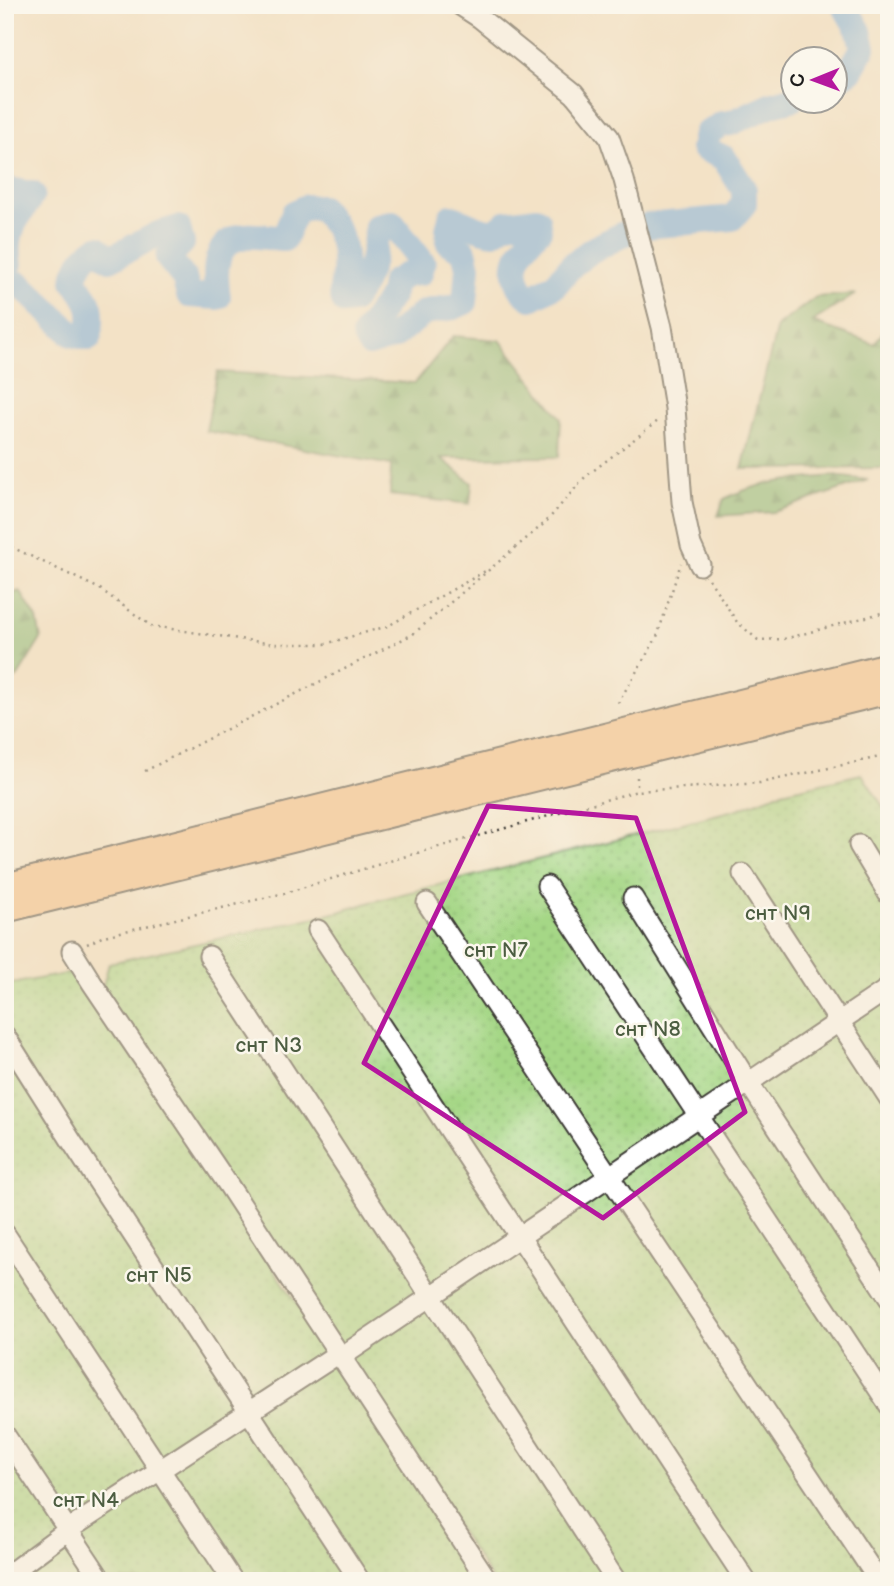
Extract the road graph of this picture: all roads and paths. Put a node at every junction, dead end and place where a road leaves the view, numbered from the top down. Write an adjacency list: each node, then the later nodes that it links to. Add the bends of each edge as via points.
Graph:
1 (460, 5): 2 (street)
2 (479, 12): 3 (street, via 574,94 609,136 662,327)
3 (676, 408): 5 (street, via 682,502); 6 (path, via 585,477 546,522)
4 (5, 544): 6 (path, via 100,589 151,626 273,644 325,644 388,626)
5 (691, 545): 7 (street); 11 (path, via 683,555 657,637)
6 (495, 565): 13 (path, via 413,634)
7 (700, 565): 8 (path, via 737,622 758,640 784,639)
8 (889, 611)
9 (889, 667): 19 (highway)
10 (889, 689): 23 (highway)
11 (618, 703)
12 (889, 756): 15 (path, via 760,783)
13 (145, 771)
14 (637, 777): 15 (path)
15 (637, 791): 25 (path, via 285,893 104,936)
16 (859, 845): 20 (street)
17 (743, 874): 29 (street)
18 (547, 886): 33 (street)
19 (5, 888)
20 (889, 895)
21 (633, 898): 31 (street)
22 (428, 903): 34 (street)
23 (5, 908)
24 (318, 929): 36 (street)
25 (72, 951): 39 (street)
26 (209, 956): 37 (street)
27 (74, 975): 39 (street)
28 (889, 988): 29 (street)
29 (837, 1021): 31 (street); 32 (street)
30 (5, 1036): 41 (street)
31 (748, 1082): 33 (street); 38 (street)
32 (889, 1098)
33 (698, 1116): 34 (street); 40 (street)
34 (608, 1176): 36 (street); 53 (street)
35 (5, 1234): 43 (street)
36 (519, 1236): 37 (street); 52 (street)
37 (430, 1296): 39 (street); 51 (street)
38 (889, 1298)
39 (337, 1357): 41 (street); 49 (street); 50 (street)
40 (889, 1405)
41 (250, 1412): 43 (street); 48 (street)
42 (5, 1435): 44 (street)
43 (161, 1470): 44 (street); 47 (street)
44 (68, 1530): 45 (street); 46 (street)
45 (5, 1577)
46 (102, 1581)
47 (233, 1581)
48 (360, 1581)
49 (478, 1581)
50 (488, 1581)
51 (616, 1581)
52 (746, 1581)
53 (878, 1581)

